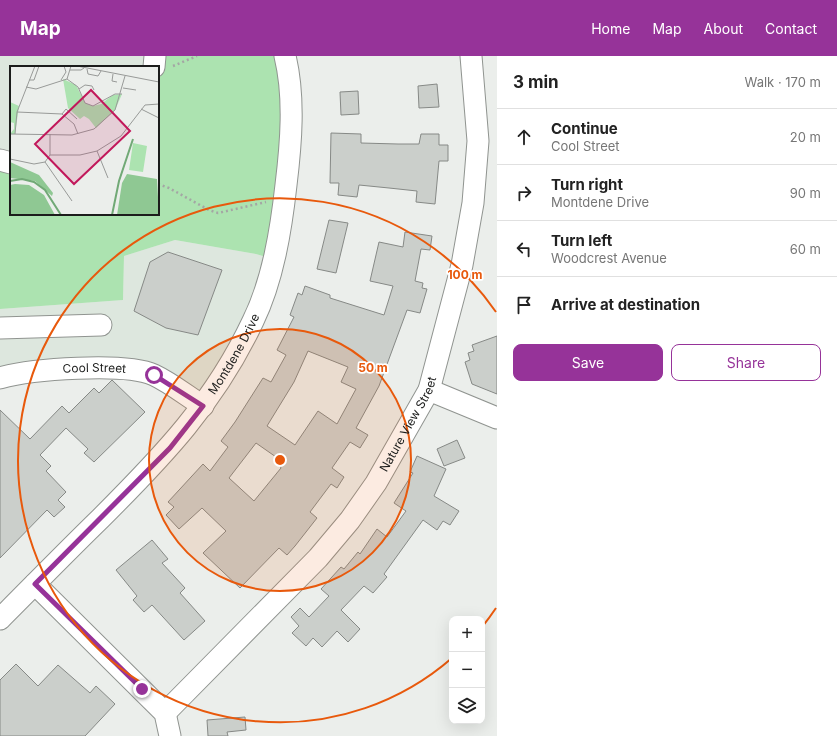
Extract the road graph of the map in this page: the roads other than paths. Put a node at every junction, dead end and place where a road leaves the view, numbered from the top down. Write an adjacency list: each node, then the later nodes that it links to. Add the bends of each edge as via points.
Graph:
1 (285, 56): 9 (street, Montdene Drive, via 291,119 285,198 269,276 254,320 230,366)
2 (471, 56): 8 (street, Nature View Street, via 478,141 473,203 462,265)
3 (0, 160): 4 (street)
4 (10, 163)
5 (101, 325): 6 (street)
6 (0, 328)
7 (0, 378): 9 (street, Cool Street, via 16,373 111,368 135,370 154,375)
8 (429, 390): 10 (street); 13 (street, Nature View Street, via 376,483 350,520 318,558)
9 (203, 406): 11 (street, Montdene Drive, via 170,448)
10 (497, 418)
11 (35, 584): 12 (street, Montdene Drive); 13 (street)
12 (0, 619)
13 (165, 713): 14 (street)
14 (170, 736)

